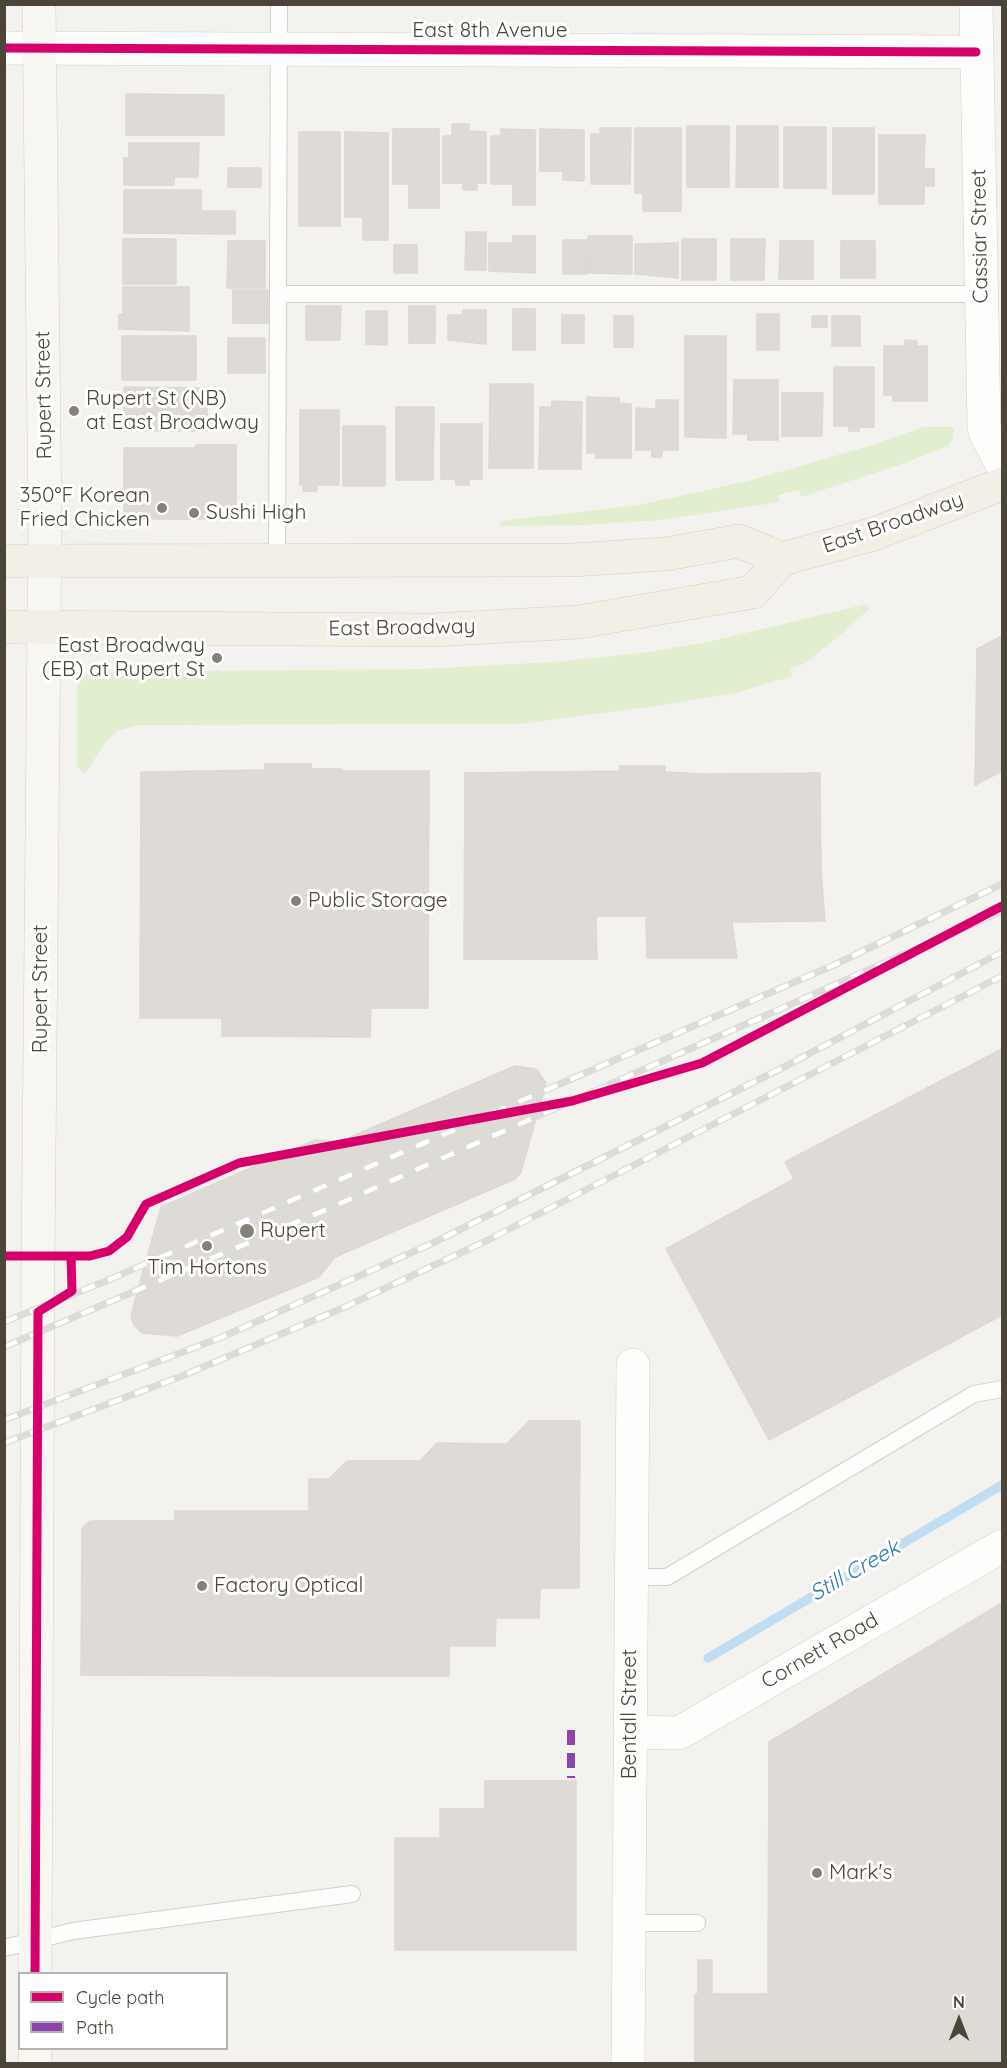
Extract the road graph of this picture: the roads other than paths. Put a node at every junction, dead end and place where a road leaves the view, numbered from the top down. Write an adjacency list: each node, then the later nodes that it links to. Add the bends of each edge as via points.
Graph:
1 (39, 4): 4 (main road, Rupert Street)
2 (279, 4): 6 (lane)
3 (976, 4): 7 (street, Cassiar Street)
4 (41, 47): 5 (street, East 8th Avenue); 6 (street, East 8th Avenue); 14 (main road, Rupert Street)
5 (4, 48)
6 (280, 48): 7 (street, East 8th Avenue); 8 (lane)
7 (976, 52): 9 (street, Cassiar Street)
8 (279, 294): 9 (lane); 15 (lane)
9 (981, 294): 10 (street, Cassiar Street, via 985,432)
10 (1002, 464)
11 (1002, 484): 12 (main road, East Broadway, via 874,534)
12 (782, 559): 15 (main road, via 739,541 666,554 572,561); 17 (main road, East Broadway, via 753,592 579,622 432,630)
13 (4, 561): 14 (main road)
14 (45, 561): 15 (main road); 17 (main road, Rupert Street)
15 (277, 562)
16 (4, 627): 17 (main road, East Broadway)
17 (44, 627): 26 (main road, Rupert Street, via 38,1256)
18 (633, 1365): 21 (street, Bentall Street)
19 (1002, 1389): 21 (lane, via 974,1394 668,1577)
20 (1002, 1546): 22 (street, Cornett Road, via 679,1733)
21 (631, 1577): 22 (street, Bentall Street)
22 (630, 1732): 24 (street, Bentall Street)
23 (352, 1894): 26 (lane, via 73,1931)
24 (629, 1923): 25 (lane); 28 (street, Bentall Street)
25 (697, 1923)
26 (20, 1944): 27 (main road, Rupert Street)
27 (34, 1972)
28 (628, 2064)

